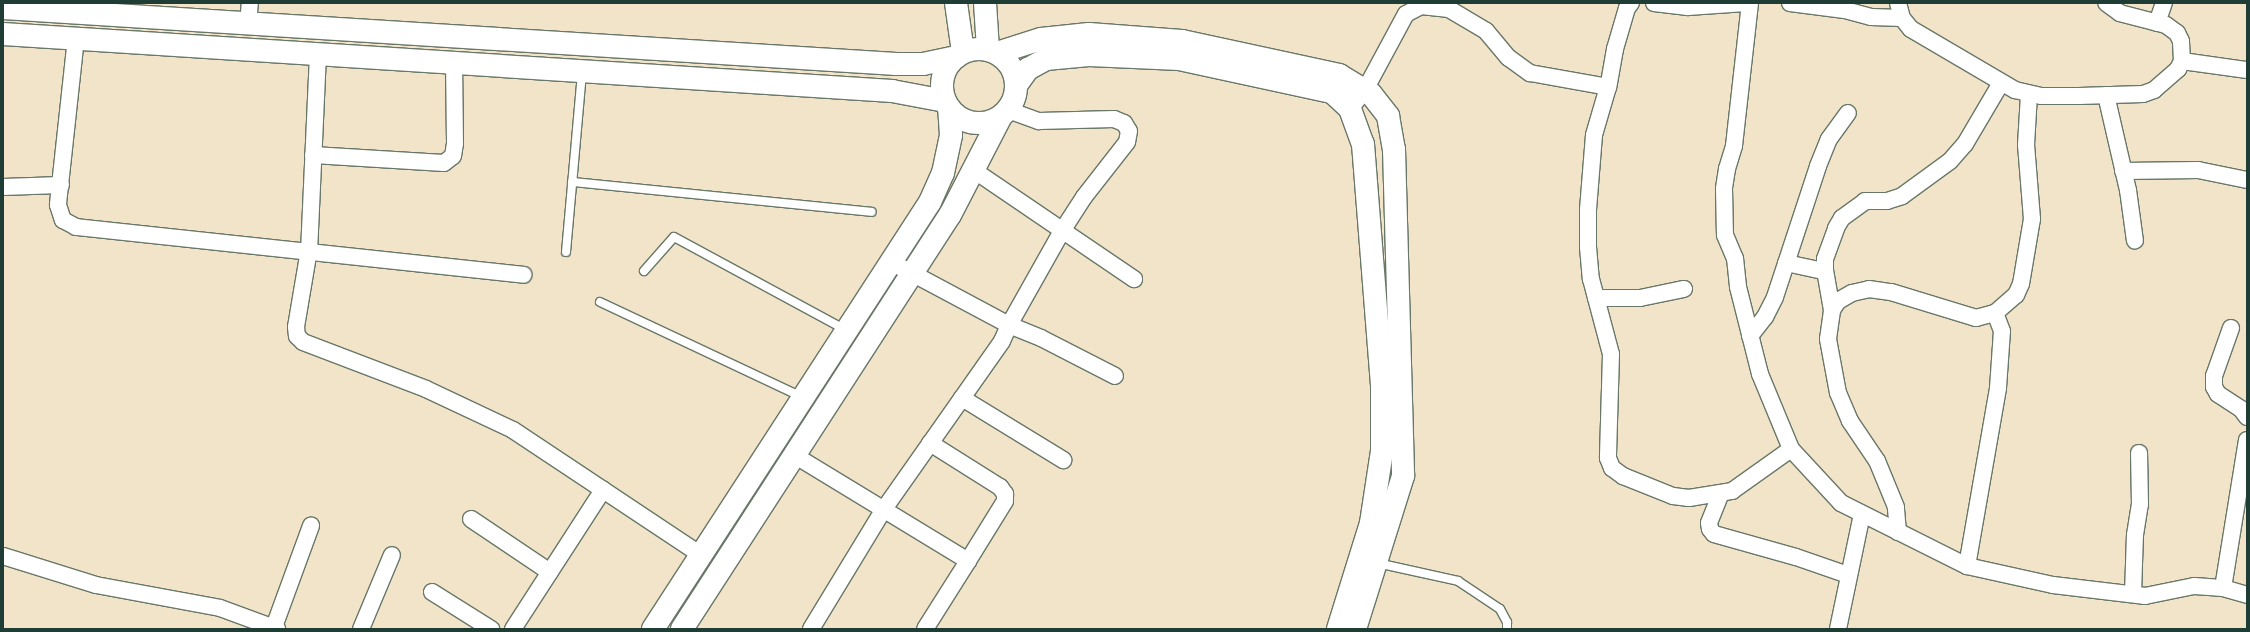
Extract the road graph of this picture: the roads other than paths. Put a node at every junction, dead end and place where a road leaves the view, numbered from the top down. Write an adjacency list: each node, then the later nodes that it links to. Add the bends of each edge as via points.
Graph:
1 (956, 3): 19 (main road)
2 (985, 3): 17 (main road)
3 (1631, 3): 26 (street, via 1627,8 1615,49)
4 (1654, 3): 5 (street, via 1688,7)
5 (1746, 3)
6 (1750, 3): 61 (street, via 1734,146 1724,189 1725,236 1735,258 1738,287)
7 (1790, 3): 11 (street, via 1845,10 1871,17)
8 (2106, 3): 14 (street, via 2120,14)
9 (2164, 3): 14 (street)
10 (3, 8): 12 (main road)
11 (1900, 11): 24 (street, via 1911,29)
12 (249, 13): 19 (main road, via 896,64 923,64)
13 (1407, 13): 26 (street, via 1436,6 1449,9 1486,31 1509,58 1530,73); 27 (street)
14 (2157, 23): 20 (street, via 2166,25 2177,33 2181,41)
15 (3, 34): 16 (main road)
16 (76, 38): 18 (main road); 39 (street)
17 (992, 51): 19 (main road, via 978,49); 25 (main road, via 1011,66); 27 (main road, via 1041,38 1089,34 1182,41 1339,74)
18 (318, 54): 21 (main road); 34 (street)
19 (959, 54): 30 (main road, via 949,64 942,82)
20 (2182, 61): 22 (street); 29 (street, via 2178,69 2154,90 2142,94)
21 (454, 62): 23 (main road); 34 (street, via 455,143 453,156 444,163)
22 (2247, 70)
23 (582, 71): 30 (main road, via 892,91); 38 (lane)
24 (2001, 83): 28 (street); 49 (street, via 1965,144 1950,161 1902,196 1887,201 1865,201 1842,218 1828,248)
25 (1017, 84): 31 (main road, via 1028,69 1046,60 1089,55 1179,59 1332,92); 32 (main road, via 1013,102)
26 (1608, 88): 54 (street, via 1594,135 1588,210 1588,247)
27 (1365, 90): 31 (street); 83 (main road, via 1388,116 1394,148 1403,435 1402,476)
28 (2029, 94): 29 (street); 57 (street, via 2026,145 2032,219 2021,284 2016,295)
29 (2106, 95): 36 (street)
30 (947, 105): 32 (main road, via 960,118 974,123 992,121); 46 (main road, via 951,135 943,173 930,202)
31 (1350, 109): 100 (main road, via 1363,144 1382,388 1382,451 1371,523)
32 (1004, 113): 35 (main road); 42 (street, via 1040,120 1114,119 1124,123 1129,131 1127,142)
33 (1848, 113): 47 (street, via 1829,139)
34 (313, 155): 44 (street)
35 (972, 170): 42 (street); 50 (main road, via 950,215)
36 (2123, 171): 37 (street, via 2198,170); 43 (street)
37 (2247, 180)
38 (572, 182): 41 (lane); 45 (lane)
39 (61, 185): 40 (street); 44 (street, via 58,205 63,220 76,227)
40 (3, 187)
41 (871, 212)
42 (1062, 231): 52 (street); 58 (street)
43 (2135, 241)
44 (308, 250): 51 (street); 72 (street, via 296,328 297,336 303,342 426,389 513,430)
45 (566, 252)
46 (891, 262): 50 (street); 60 (main road)
47 (1786, 263): 49 (street); 61 (street, via 1775,297)
48 (644, 271): 60 (lane, via 674,237)
49 (1825, 271): 56 (street)
50 (912, 273): 58 (street); 70 (main road)
51 (523, 275)
52 (1134, 279)
53 (1684, 289): 54 (street, via 1640,298)
54 (1596, 298): 73 (street, via 1611,354 1608,458 1612,468 1623,476 1673,496 1689,498)
55 (600, 302): 63 (lane)
56 (1832, 310): 57 (street, via 1838,301 1852,293 1869,289 1891,292 1976,318); 78 (street, via 1828,339 1838,393 1850,421 1877,461 1896,507)
57 (1995, 313): 84 (street, via 2002,331 1998,388)
58 (1009, 325): 62 (street, via 1041,338); 64 (street, via 1002,341)
59 (2231, 328): 65 (street, via 2214,376 2214,387 2218,394 2241,409)
60 (847, 331): 63 (main road)
61 (1750, 336): 68 (street, via 1760,374)
62 (1115, 376)
63 (803, 398): 79 (main road)
64 (962, 398): 67 (street); 71 (street)
65 (2247, 417)
66 (2247, 440): 87 (street)
67 (930, 443): 74 (street); 82 (street, via 1000,487 1005,494 1005,501)
68 (1791, 449): 73 (street, via 1740,486); 75 (street, via 1841,503)
69 (2139, 453): 89 (street, via 2140,504 2134,535)
70 (794, 456): 74 (street); 97 (main road)
71 (1063, 460)
72 (603, 490): 79 (street); 85 (street)
73 (1721, 493): 86 (street, via 1710,523 1710,530 1714,534 1784,553)
74 (884, 509): 82 (street); 98 (street)
75 (1862, 514): 78 (street); 86 (street)
76 (471, 519): 85 (street)
77 (312, 526): 92 (street)
78 (1898, 532): 84 (street)
79 (701, 554): 96 (main road)
80 (392, 555): 93 (street)
81 (3, 556): 91 (street, via 96,585 220,608)
82 (968, 561): 99 (street)
83 (1374, 563): 101 (main road); 102 (lane, via 1458,581 1500,609)
84 (1967, 566): 89 (street, via 2053,586)
85 (550, 572): 95 (street)
86 (1848, 575): 103 (street)
87 (2223, 588): 89 (street, via 2194,586 2145,596); 90 (street)
88 (432, 592): 94 (street)
89 (2133, 594)
90 (2247, 595)
91 (251, 624): 92 (street)
92 (276, 628)
93 (361, 629)
94 (491, 629)
95 (513, 629)
96 (653, 629)
97 (682, 629)
98 (811, 629)
99 (925, 629)
100 (1338, 629)
101 (1355, 629)
102 (1507, 629)
103 (1838, 629)

